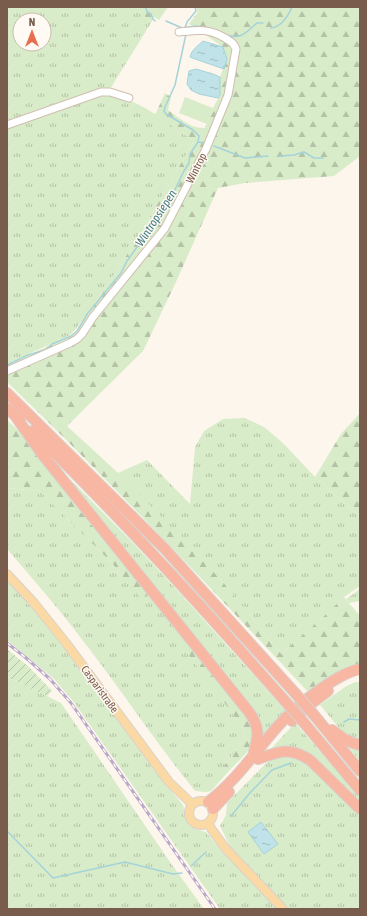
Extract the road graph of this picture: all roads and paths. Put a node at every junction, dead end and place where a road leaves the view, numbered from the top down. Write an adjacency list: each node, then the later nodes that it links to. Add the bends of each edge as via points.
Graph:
1 (179, 32): 4 (street, Wintrop, via 209,31 234,43 236,49 228,95 206,149 165,228 82,334 70,343)
2 (129, 98): 3 (street, via 101,92)
3 (7, 125)
4 (7, 371)
5 (7, 393): 11 (highway, bridge, via 164,548)
6 (7, 408): 7 (highway)
7 (16, 417): 13 (highway, via 42,454 253,717 258,730); 15 (highway, bridge, via 172,574)
8 (7, 574): 16 (main road, Casparistraße, via 66,643 169,782)
9 (360, 669): 13 (highway, via 340,677 304,701 279,725)
10 (360, 676): 13 (highway, via 329,691 304,709)
11 (314, 715): 12 (highway, via 339,736); 14 (highway)
12 (360, 745)
13 (256, 757): 17 (highway, via 239,781); 18 (highway, via 283,751 303,756)
14 (360, 771)
15 (360, 790)
16 (192, 804): 17 (main road, via 200,800); 19 (main road, via 190,820 199,825)
17 (210, 805): 19 (main road, via 214,812 212,820)
18 (360, 809)
19 (208, 823): 20 (main road, via 226,849)
20 (282, 909)

